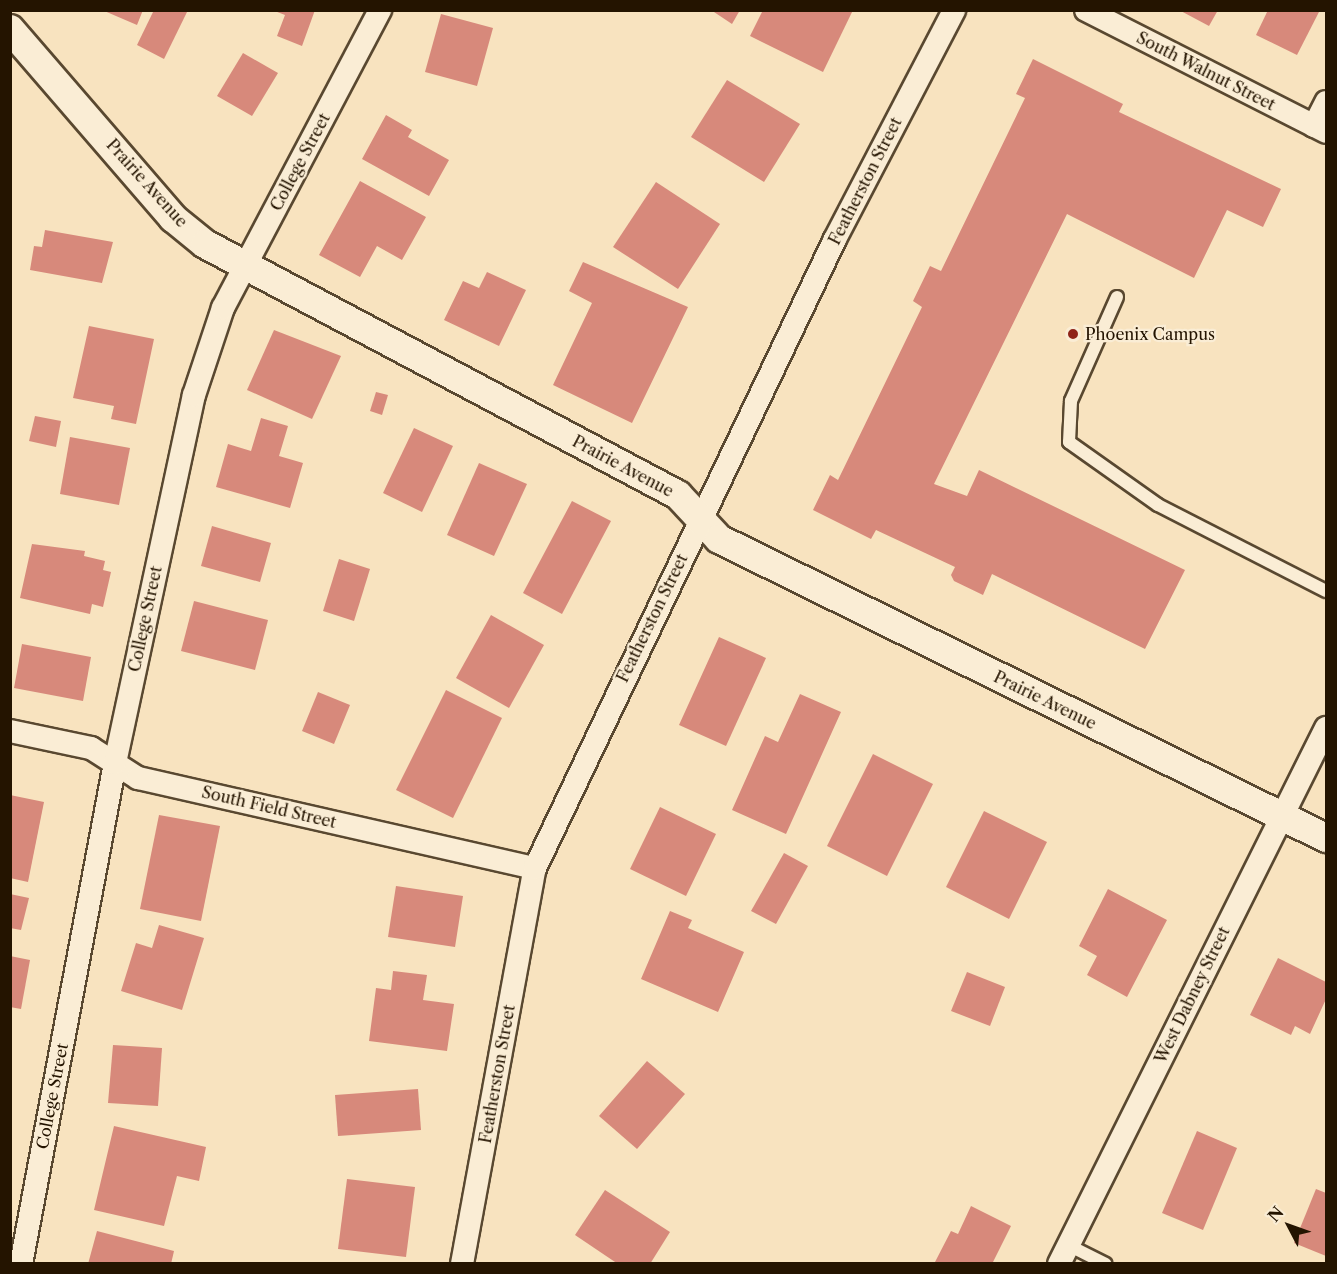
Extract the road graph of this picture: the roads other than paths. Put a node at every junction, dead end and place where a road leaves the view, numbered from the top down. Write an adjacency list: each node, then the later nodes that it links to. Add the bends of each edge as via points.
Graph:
1 (380, 10): 7 (street, College Street)
2 (954, 10): 9 (street, Featherston Street, via 834,242)
3 (1086, 10): 6 (street, South Walnut Street)
4 (10, 29): 7 (street, Prairie Avenue, via 173,218)
5 (1326, 102): 6 (street)
6 (1320, 129)
7 (245, 267): 9 (street, Prairie Avenue, via 678,495); 13 (street, College Street, via 207,350 183,438)
8 (1117, 297): 10 (lane, via 1071,401 1069,442 1158,505)
9 (700, 517): 14 (street, Prairie Avenue, via 719,539); 16 (street, Featherston Street)
10 (1326, 591)
11 (1326, 728): 14 (street, West Dabney Street)
12 (10, 731): 13 (street, South Field Street, via 91,748)
13 (115, 763): 16 (street, South Field Street, via 138,778); 18 (street, College Street)
14 (1281, 816): 15 (street, Prairie Avenue); 17 (street, West Dabney Street)
15 (1326, 838)
16 (535, 868): 19 (street, Featherston Street)
17 (1063, 1254): 20 (lane)
18 (21, 1263)
19 (462, 1263)
20 (1106, 1263)

